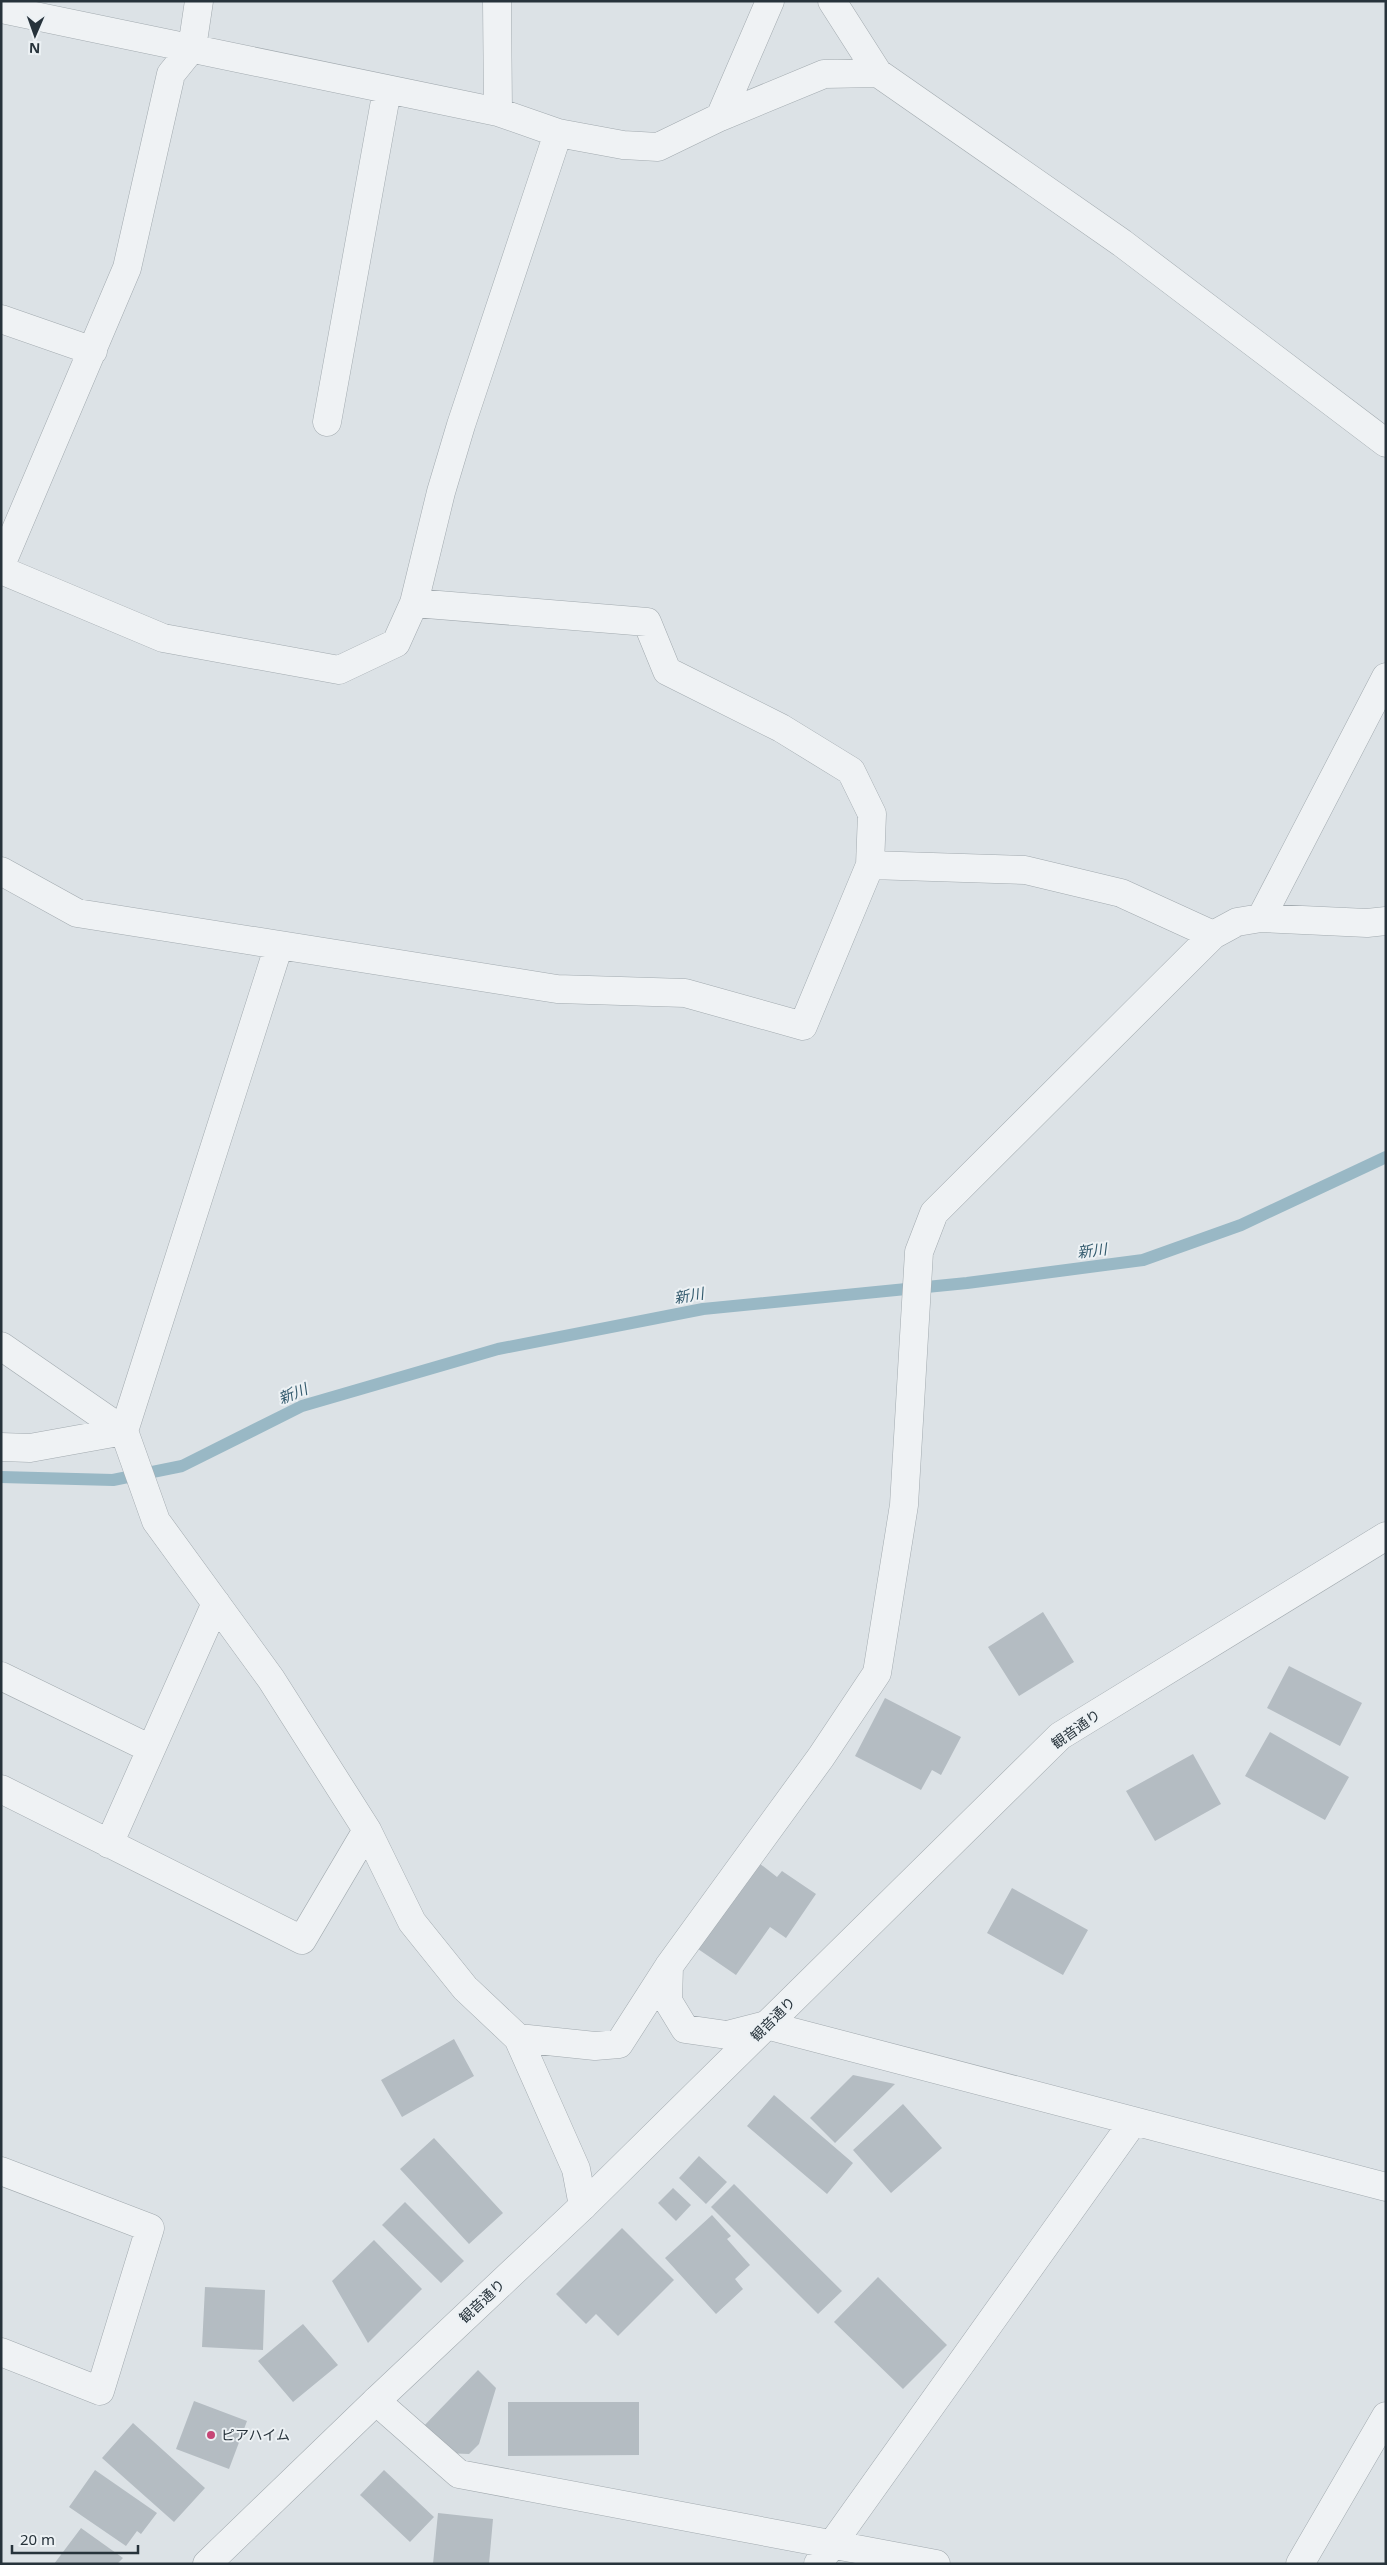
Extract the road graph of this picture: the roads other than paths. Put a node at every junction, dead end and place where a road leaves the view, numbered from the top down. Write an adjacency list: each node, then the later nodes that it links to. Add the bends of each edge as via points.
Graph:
1 (199, 1): 6 (street)
2 (497, 1): 9 (street)
3 (770, 1): 10 (street)
4 (832, 1): 7 (street)
5 (1, 10): 6 (street)
6 (192, 48): 8 (street); 13 (street, via 172,74 127,268)
7 (878, 73): 10 (street, via 824,74); 15 (street, via 1122,243)
8 (387, 90): 9 (street); 14 (street)
9 (498, 112): 11 (street)
10 (720, 117): 11 (street, via 658,147 623,145)
11 (558, 133): 18 (street, via 441,492)
12 (1, 319): 13 (street)
13 (93, 351): 16 (street)
14 (327, 422)
15 (1386, 443)
16 (1, 565)
17 (1, 570): 18 (street, via 163,638 339,670 396,643)
18 (414, 603): 20 (street, via 647,622 666,671 781,728 851,771 872,814)
19 (1386, 677): 22 (street)
20 (870, 865): 24 (street, via 1025,870 1121,893); 25 (street, via 803,1026 685,993 556,989)
21 (1, 871): 25 (street, via 77,912)
22 (1261, 918): 23 (street); 24 (street, via 1237,922)
23 (1386, 921)
24 (1213, 935): 36 (street, via 934,1213 919,1252 904,1505 877,1673 821,1757)
25 (280, 945): 27 (street)
26 (1, 1346): 27 (street)
27 (124, 1431): 28 (street, via 30,1448); 30 (street, via 156,1520)
28 (1, 1447)
29 (1386, 1536): 37 (street, 観音通り, via 1060,1736)
30 (216, 1603): 32 (street); 34 (street, via 271,1679)
31 (1, 1676): 32 (street)
32 (151, 1749): 35 (street)
33 (1, 1790): 35 (street)
34 (367, 1830): 35 (street, via 302,1940); 38 (street, via 412,1922 465,1988)
35 (109, 1844)
36 (669, 1966): 37 (street, via 668,2001 685,2029 727,2036); 38 (street, via 618,2044 595,2046)
37 (766, 2025): 39 (street); 42 (street, 観音通り)
38 (518, 2038): 42 (street, via 576,2169)
39 (1133, 2122): 41 (street); 46 (street)
40 (1, 2171): 43 (street, via 150,2228 100,2391)
41 (1386, 2187)
42 (583, 2206): 44 (street, 観音通り)
43 (1, 2352)
44 (376, 2401): 46 (street, via 460,2474); 47 (street, 観音通り)
45 (1386, 2416): 49 (street)
46 (826, 2554): 48 (street)
47 (207, 2564)
48 (936, 2564)
49 (1300, 2564)

